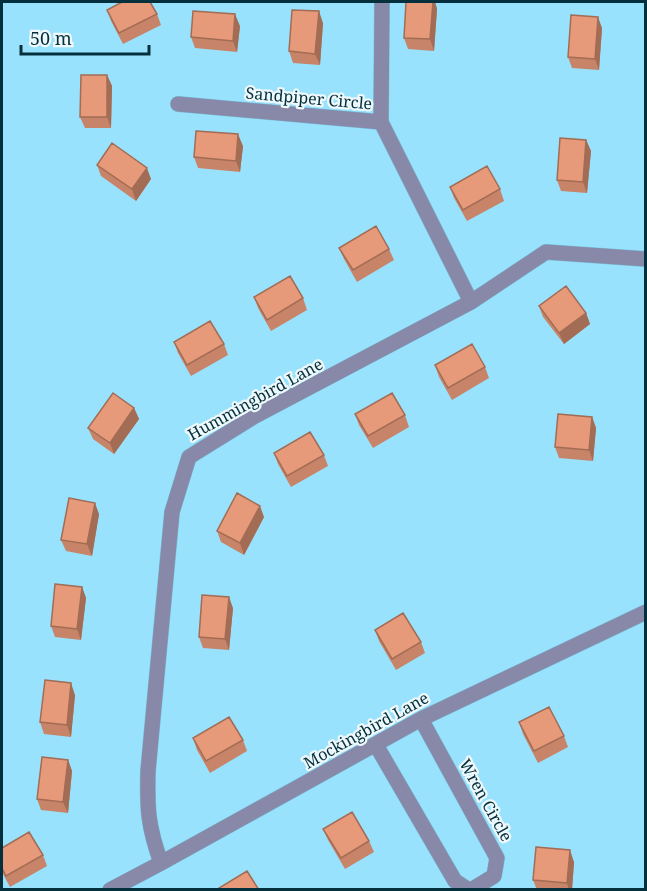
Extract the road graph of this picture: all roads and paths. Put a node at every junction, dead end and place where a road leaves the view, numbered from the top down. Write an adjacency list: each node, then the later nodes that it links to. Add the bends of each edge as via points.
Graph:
1 (382, 2): 3 (street)
2 (178, 104): 3 (street, Sandpiper Circle)
3 (381, 122): 5 (street, Sandpiper Circle)
4 (645, 259): 5 (street, Hummingbird Lane, via 546,252)
5 (471, 302): 9 (street, Hummingbird Lane, via 255,416 189,457 172,512 148,771 150,833)
6 (645, 612): 7 (street, Mockingbird Lane)
7 (421, 719): 8 (street, Mockingbird Lane); 11 (street, Wren Circle, via 497,858 494,876)
8 (376, 745): 9 (street, Mockingbird Lane); 11 (street, Wren Circle, via 455,881)
9 (161, 863): 10 (street, Mockingbird Lane)
10 (110, 890)
11 (470, 890)

